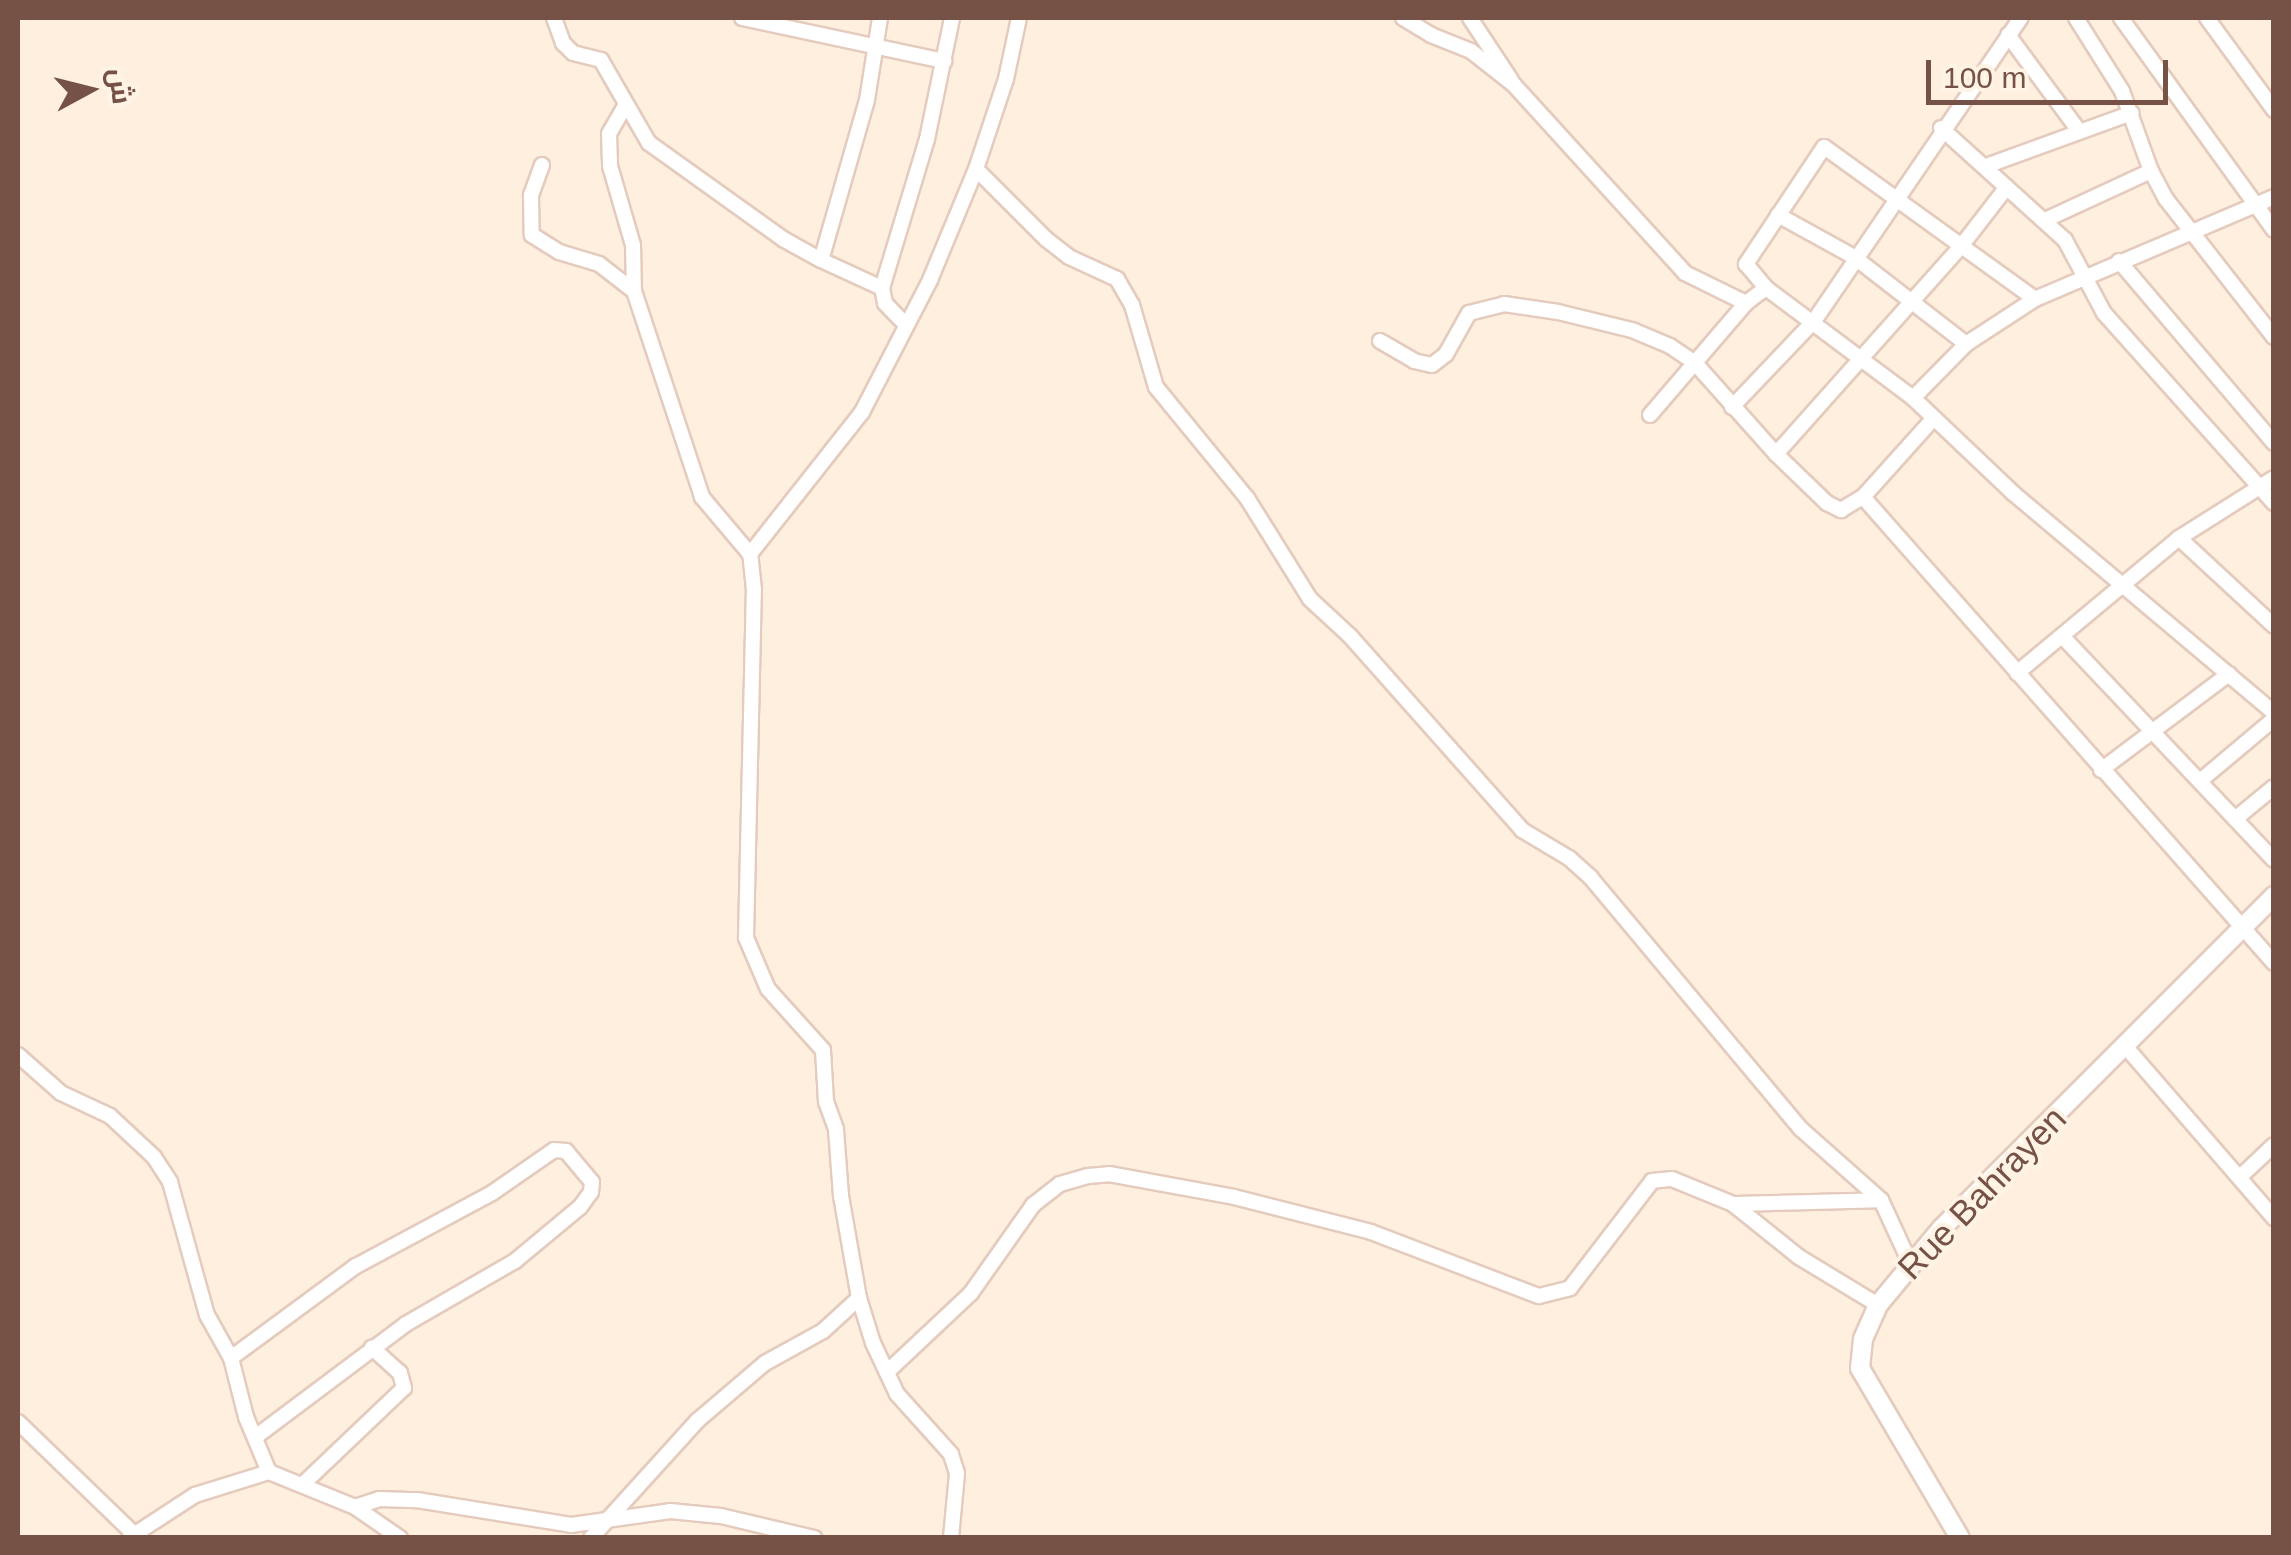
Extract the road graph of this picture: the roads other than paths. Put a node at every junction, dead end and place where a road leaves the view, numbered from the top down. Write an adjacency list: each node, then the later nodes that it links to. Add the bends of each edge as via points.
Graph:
1 (554, 18): 16 (street, via 572,53 600,60)
2 (742, 18): 13 (street)
3 (880, 18): 13 (street)
4 (952, 18): 14 (street)
5 (1018, 18): 23 (street)
6 (1403, 18): 15 (street, via 1471,51)
7 (1470, 18): 15 (street)
8 (2021, 18): 12 (street)
9 (2076, 18): 18 (street)
10 (2121, 18): 28 (street)
11 (2207, 18): 17 (street)
12 (2008, 35): 19 (street); 20 (street)
13 (874, 45): 14 (street); 35 (street, via 866,100)
14 (944, 61): 38 (street)
15 (1514, 84): 43 (street, via 1685,273)
16 (625, 106): 35 (street, via 648,143); 40 (street, via 608,134 610,166 633,245)
17 (2274, 110)
18 (2132, 114): 20 (street); 24 (street)
19 (1941, 128): 22 (street); 27 (street)
20 (2079, 130): 22 (street)
21 (542, 165): 40 (street, via 531,196 532,234 559,252 600,264)
22 (1986, 166): 25 (street)
23 (976, 168): 45 (street, via 943,253); 82 (street, via 1046,240 1117,279 1132,305 1156,387 1247,498 1310,599 1522,830 1591,878 1801,1129)
24 (2151, 171): 30 (street); 31 (street)
25 (2007, 187): 30 (street); 33 (street)
26 (2274, 197): 28 (street)
27 (1895, 200): 29 (street, via 1824,147); 33 (street); 34 (street)
28 (2253, 206): 31 (street); 32 (street)
29 (1778, 214): 34 (street); 39 (street, via 1746,264)
30 (2045, 220): 37 (street, via 2073,250)
31 (2191, 230): 36 (street); 46 (street)
32 (2274, 230)
33 (1962, 244): 41 (street); 42 (street)
34 (1854, 257): 42 (street); 44 (street)
35 (820, 260): 38 (street)
36 (2118, 261): 37 (street); 55 (street)
37 (2084, 276): 41 (street); 58 (street, via 2104,313)
38 (882, 288): 45 (street)
39 (1766, 288): 43 (street); 44 (street)
40 (634, 290): 62 (street, via 702,497)
41 (2035, 298): 48 (street)
42 (1908, 302): 48 (street); 49 (street)
43 (1746, 303): 50 (street)
44 (1814, 321): 49 (street); 52 (street)
45 (905, 324): 62 (street, via 862,412)
46 (2274, 337)
47 (1380, 340): 50 (street, via 1414,362 1432,364 1446,354 1470,314 1504,304 1632,330)
48 (1966, 344): 51 (street)
49 (1861, 356): 51 (street); 56 (street)
50 (1695, 363): 52 (street); 53 (street)
51 (1913, 398): 54 (street)
52 (1732, 407): 56 (street)
53 (1650, 415)
54 (1934, 418): 59 (street); 63 (street)
55 (2274, 443)
56 (1776, 454): 59 (street, via 1834,508 1848,509)
57 (2274, 478): 58 (street)
58 (2258, 487): 60 (street); 61 (street)
59 (1863, 496): 66 (street)
60 (2274, 503)
61 (2179, 538): 63 (street); 64 (street)
62 (750, 554): 86 (street, via 746,938 768,989 822,1050)
63 (2124, 587): 65 (street); 67 (street)
64 (2274, 626)
65 (2062, 636): 66 (street); 69 (street)
66 (2018, 673): 70 (street)
67 (2229, 674): 68 (street); 69 (street)
68 (2274, 716): 71 (street)
69 (2156, 732): 70 (street); 71 (street)
70 (2100, 770): 76 (street)
71 (2200, 781): 73 (street)
72 (2274, 787): 73 (street)
73 (2235, 819): 74 (street)
74 (2274, 860)
75 (2274, 896): 76 (street, Rue Bahrayen)
76 (2241, 929): 77 (street); 78 (street, Rue Bahrayen)
77 (2274, 964)
78 (2125, 1046): 81 (street); 85 (street, Rue Bahrayen)
79 (18, 1056): 89 (street, via 60,1093 110,1116 154,1157 180,1210 207,1315)
80 (2274, 1145): 81 (street)
81 (2241, 1176): 84 (street)
82 (1881, 1200): 83 (street); 85 (street)
83 (1733, 1204): 87 (street, via 1799,1257); 90 (street, via 1672,1180 1652,1181 1570,1288 1539,1296 1372,1232 1234,1198 1109,1174 1088,1176 1060,1184 1033,1205 970,1293)
84 (2272, 1214)
85 (1911, 1265): 87 (street, Rue Bahrayen)
86 (859, 1298): 90 (street); 96 (street, via 823,1331 765,1363 697,1421)
87 (1878, 1305): 102 (street, Rue Bahrayen, via 1863,1339 1860,1368)
88 (372, 1348): 89 (street, via 496,1274 580,1207 592,1182 566,1151 554,1150 492,1193 356,1266); 92 (street); 94 (street, via 400,1373 404,1388)
89 (231, 1358): 92 (street)
90 (887, 1372): 101 (street, via 910,1412 951,1454 958,1473)
91 (18, 1422): 97 (street)
92 (257, 1436): 93 (street)
93 (269, 1472): 94 (street); 97 (street, via 207,1489)
94 (302, 1485): 95 (street)
95 (355, 1507): 96 (street, via 394,1499 571,1525); 98 (street)
96 (610, 1520): 99 (street); 100 (street, via 670,1511)
97 (132, 1536)
98 (400, 1538)
99 (591, 1538)
100 (814, 1538)
101 (951, 1538)
102 (1960, 1538)

